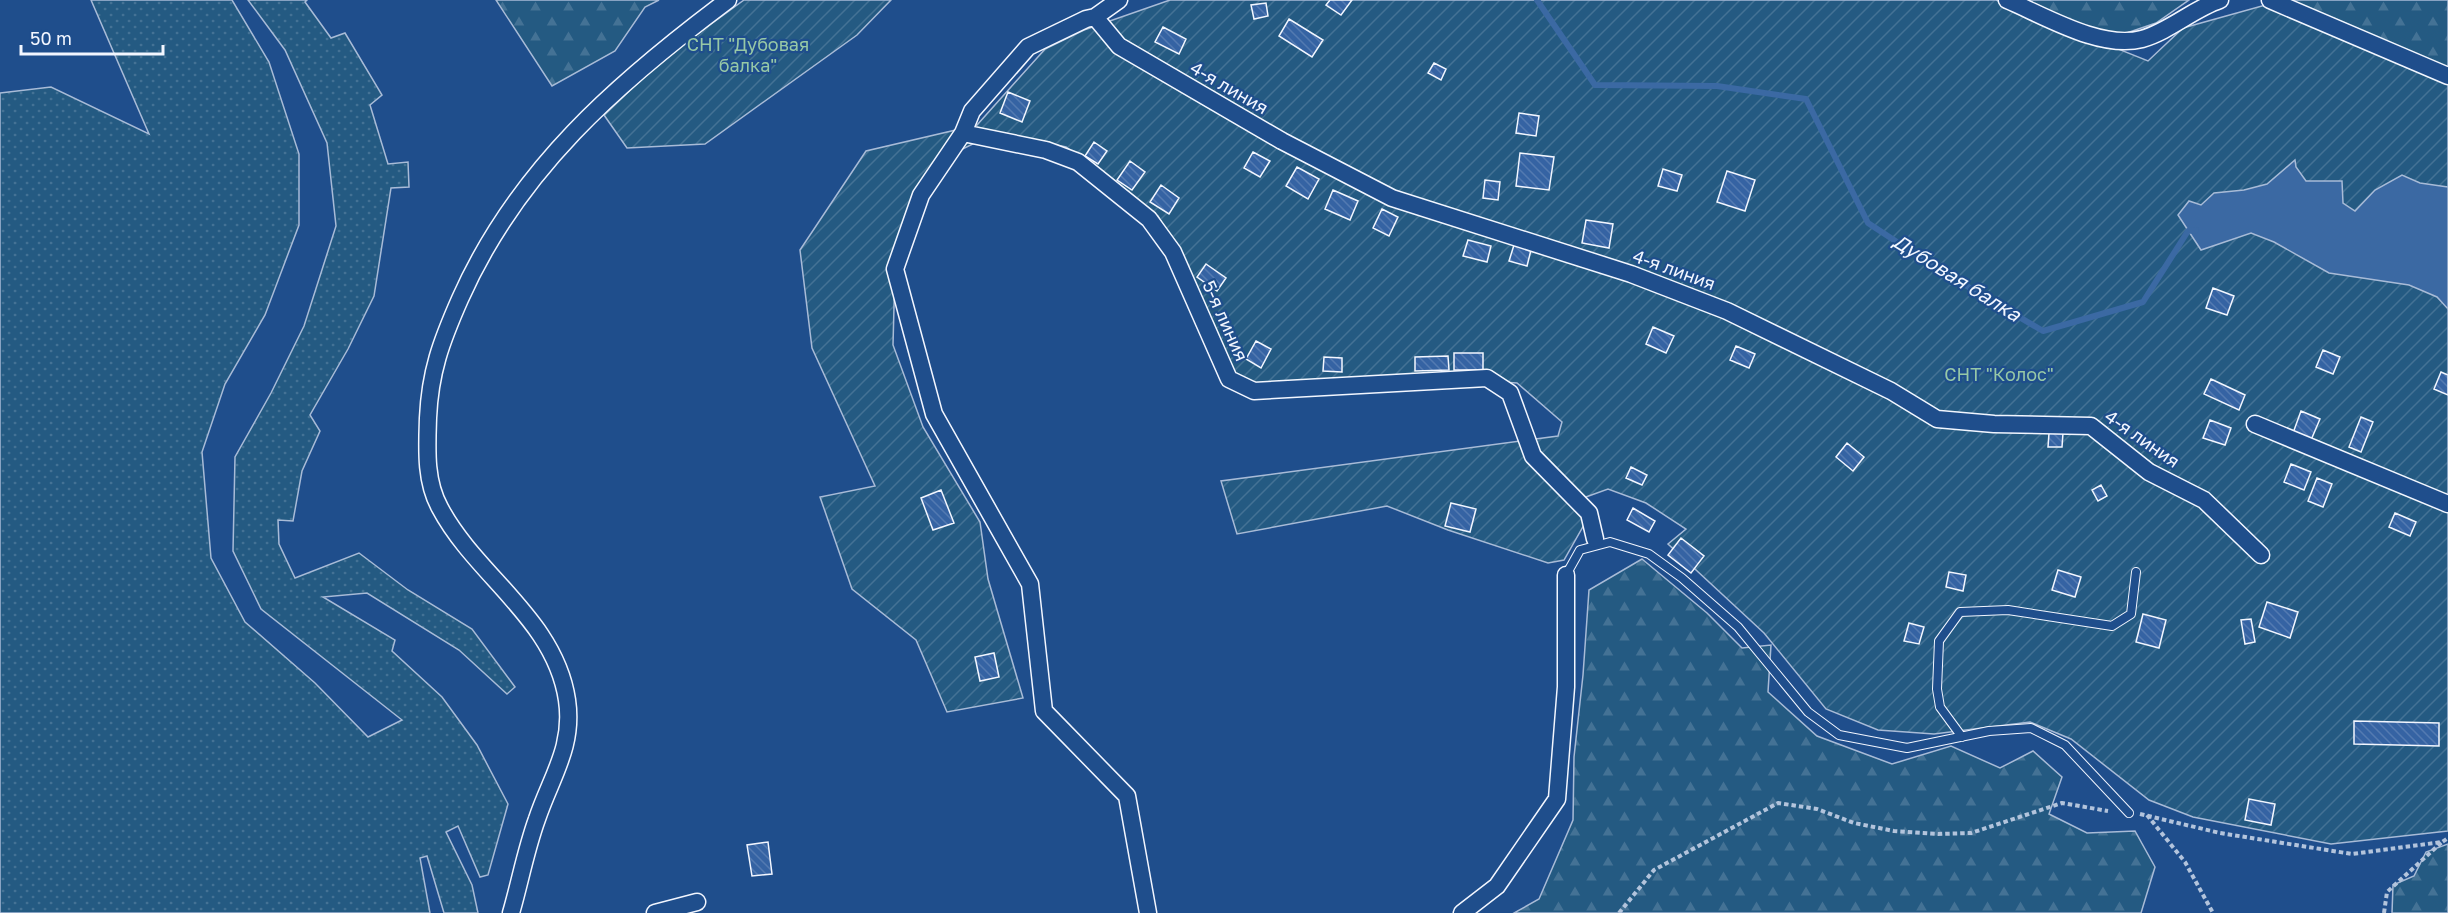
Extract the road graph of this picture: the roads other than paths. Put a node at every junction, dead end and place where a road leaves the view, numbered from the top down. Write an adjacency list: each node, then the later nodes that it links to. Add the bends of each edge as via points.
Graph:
1 (728, 0): 18 (street, via 633,74 539,169 503,219 471,274 436,359 429,390 427,444 429,480 439,507 458,538 516,600 540,633 559,670 567,698 566,748 537,818)
2 (1119, 0): 6 (street)
3 (2007, 0): 4 (street, via 2091,35 2120,42 2142,39)
4 (2220, 0)
5 (2270, 0): 7 (street)
6 (1095, 17): 8 (street, via 1028,47 972,111); 12 (street, 4-я линия, via 1119,46 1282,141 1392,198 1631,274 1727,311 1891,391 1937,418 1994,424 2091,426 2149,472 2204,500)
7 (2448, 76)
8 (963, 133): 11 (street, 5-я линия, via 1046,150 1078,162 1149,219 1173,252 1229,379 1254,391 1487,378 1501,386 1510,393 1533,456 1589,513); 20 (street, via 921,195 896,269 934,414 1030,584 1044,711 1127,796)
9 (2254, 424): 10 (street)
10 (2448, 504)
11 (1595, 539)
12 (2261, 555)
13 (2136, 572): 15 (lane, via 2131,614 2112,626 2008,610 1960,612 1939,641 1937,689 1940,707)
14 (1566, 575): 15 (lane, via 1580,550 1610,542 1649,554 1738,627 1808,712 1839,735 1907,748); 21 (street, via 1566,687 1557,799 1497,886)
15 (1962, 737): 16 (lane, via 2031,728 2065,745)
16 (2129, 813)
17 (697, 902): 19 (street)
18 (512, 913)
19 (655, 913)
20 (1148, 913)
21 (1462, 913)

